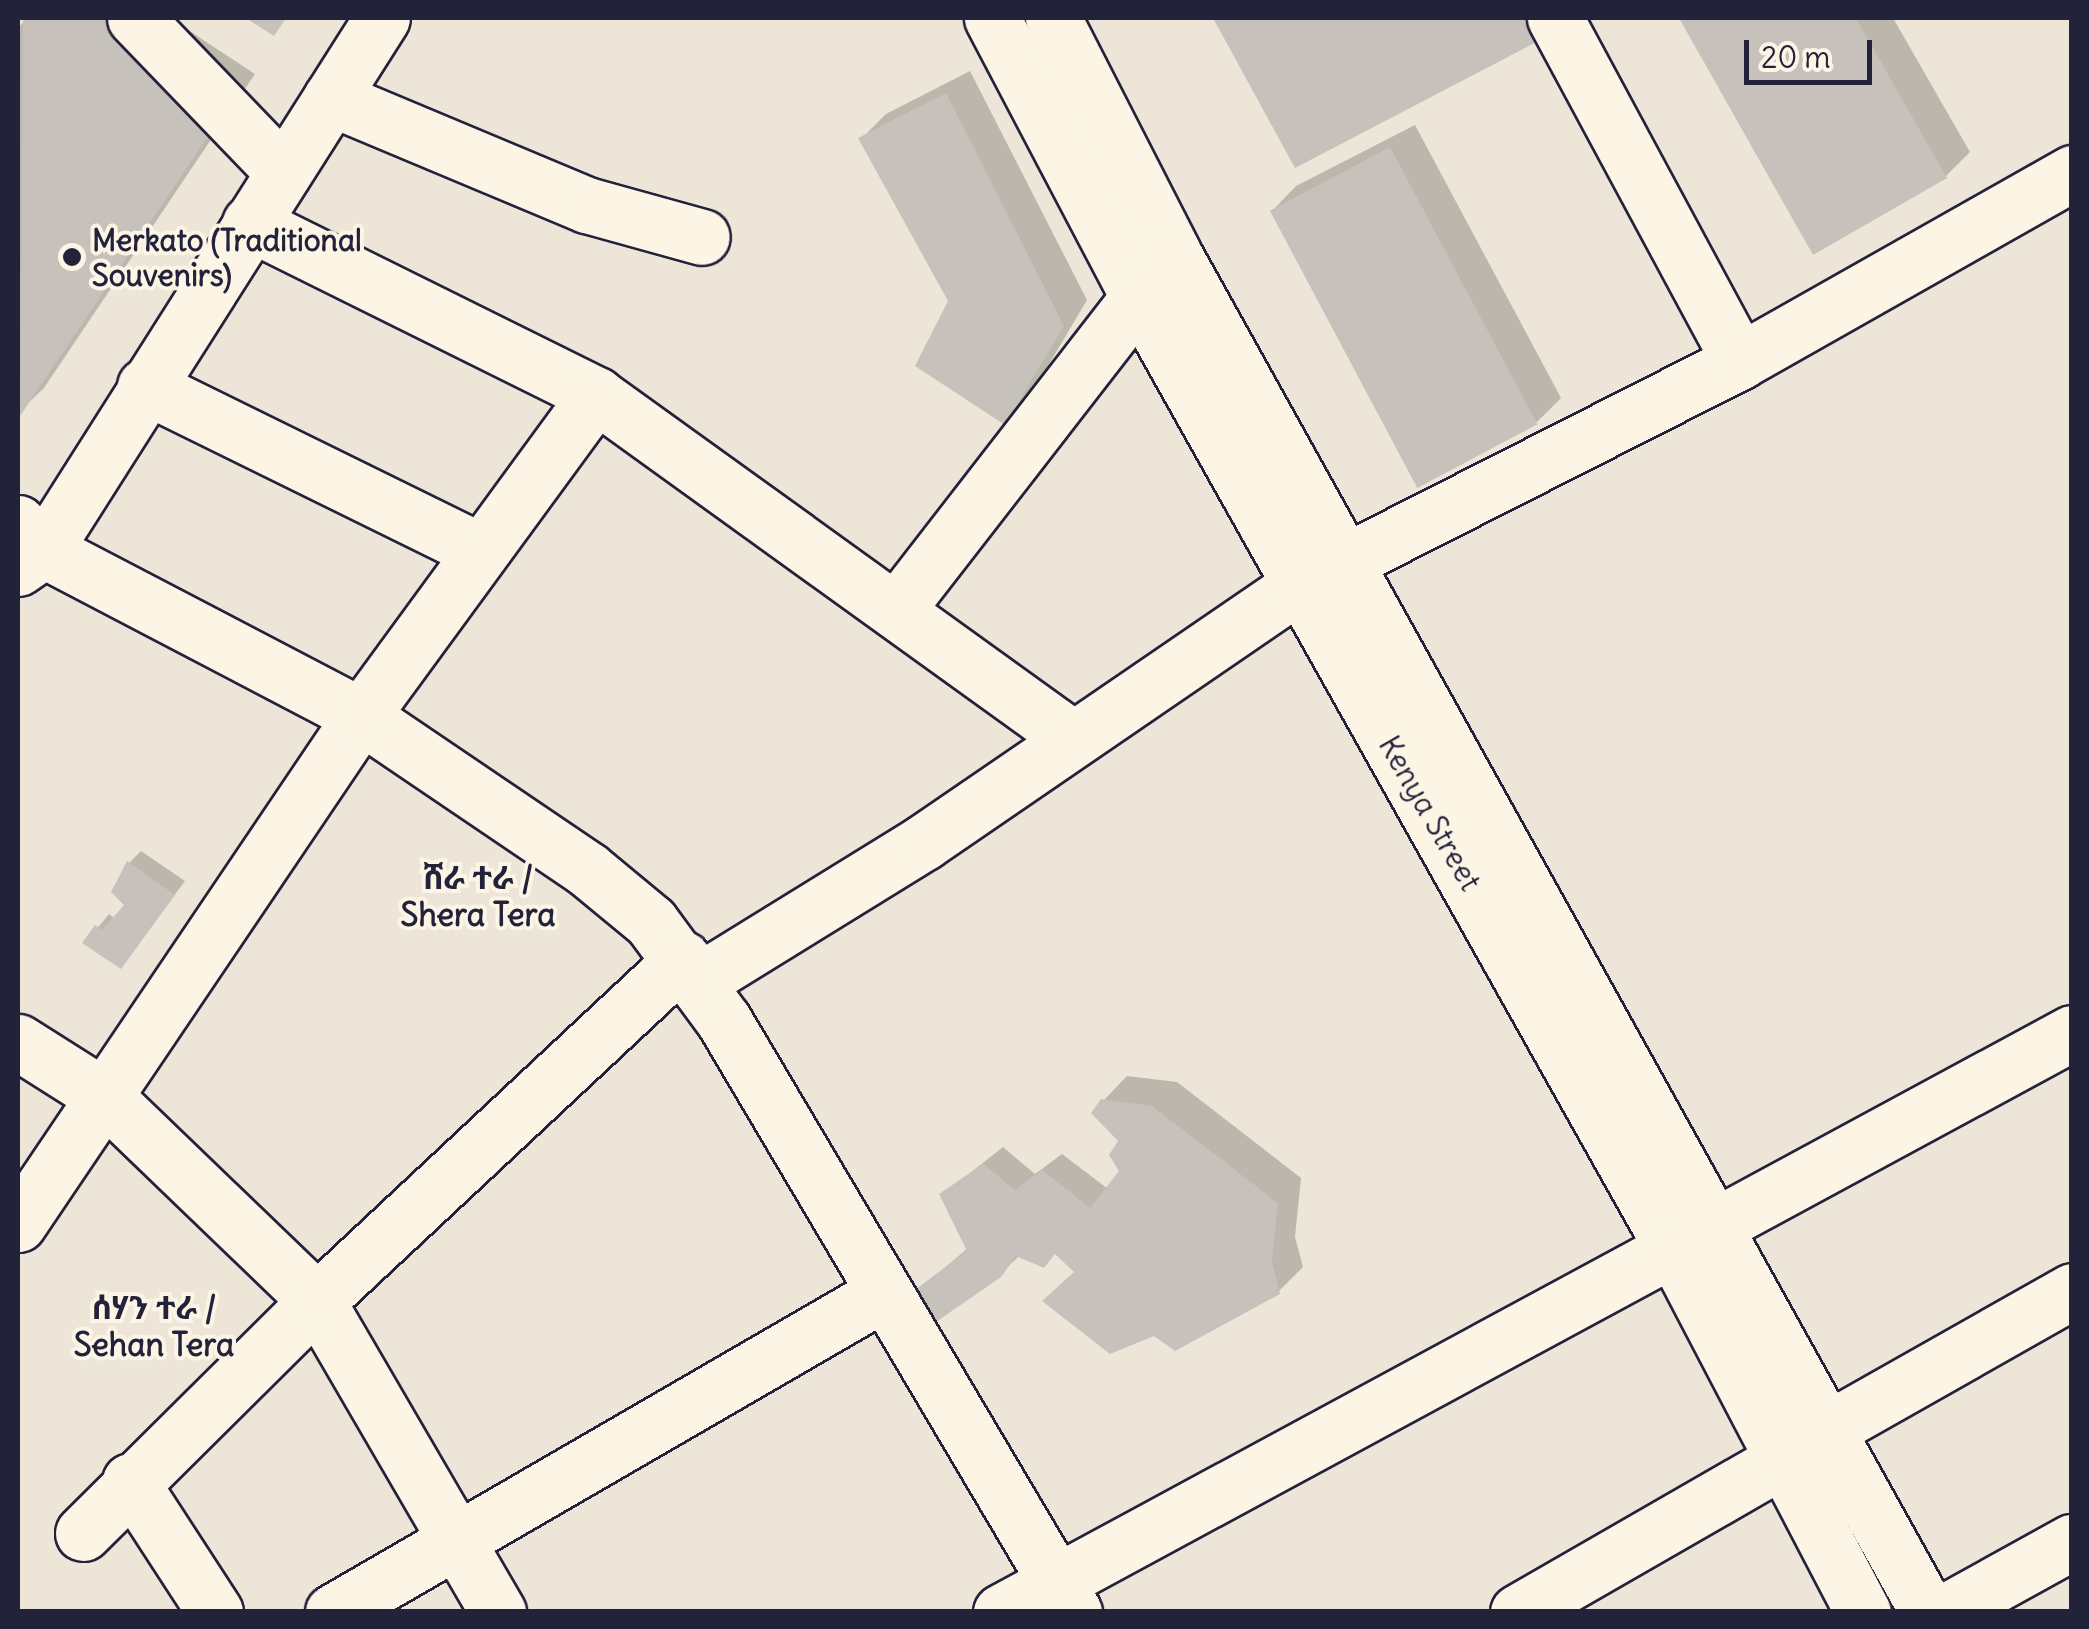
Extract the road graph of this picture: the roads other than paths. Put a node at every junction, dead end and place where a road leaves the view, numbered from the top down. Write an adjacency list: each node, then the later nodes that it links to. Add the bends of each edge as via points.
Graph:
1 (135, 18): 7 (street)
2 (382, 18): 6 (street)
3 (992, 18): 12 (street, Kenya Street)
4 (1053, 18): 11 (street)
5 (1555, 18): 13 (street)
6 (332, 98): 7 (street); 10 (street, via 588,205)
7 (283, 172): 9 (street)
8 (2072, 174): 13 (street)
9 (250, 223): 14 (street); 15 (street)
10 (702, 237)
11 (1173, 253): 12 (street); 18 (street)
12 (1137, 294): 18 (street, Kenya Street); 19 (street)
13 (1740, 361): 18 (street)
14 (145, 386): 16 (street); 17 (street)
15 (596, 395): 17 (street); 19 (street)
16 (26, 547): 20 (street)
17 (479, 550): 20 (street)
18 (1322, 573): 21 (street); 27 (street, Kenya Street)
19 (896, 610): 21 (street)
20 (361, 716): 22 (street, via 587,869 651,922); 25 (street)
21 (1072, 738): 22 (street, via 924,842)
22 (691, 970): 29 (street); 30 (street)
23 (2072, 1033): 27 (street)
24 (18, 1042): 25 (street)
25 (105, 1097): 26 (street); 30 (street)
26 (18, 1224)
27 (1694, 1235): 31 (street); 32 (street, Kenya Street); 37 (street)
28 (2072, 1291): 31 (street)
29 (882, 1294): 35 (street); 37 (street)
30 (318, 1301): 33 (street); 35 (street)
31 (1830, 1428): 44 (street)
32 (1786, 1458): 42 (street); 43 (street, Kenya Street)
33 (130, 1481): 34 (street); 38 (street)
34 (83, 1532)
35 (460, 1542): 39 (street); 40 (street)
36 (2072, 1542): 45 (street)
37 (1066, 1595): 41 (street)
38 (215, 1612)
39 (333, 1612)
40 (498, 1612)
41 (1001, 1612)
42 (1518, 1612)
43 (1863, 1612)
44 (1928, 1612)
45 (1944, 1612)

